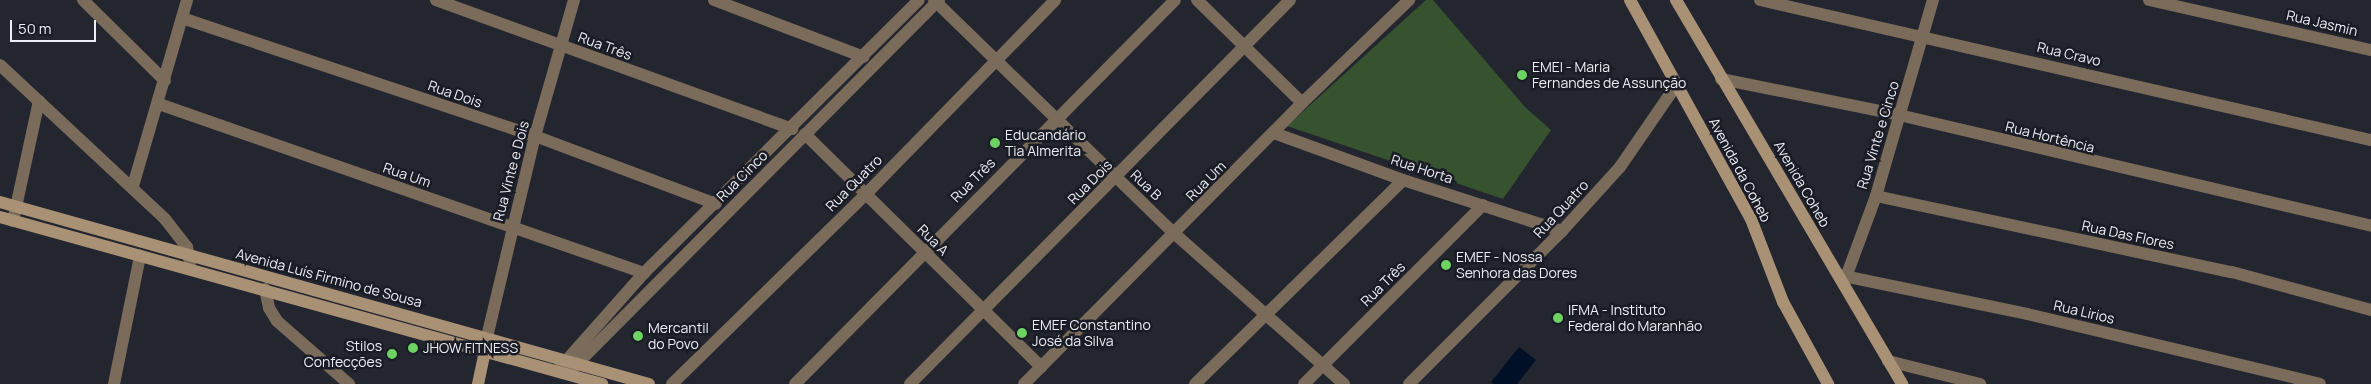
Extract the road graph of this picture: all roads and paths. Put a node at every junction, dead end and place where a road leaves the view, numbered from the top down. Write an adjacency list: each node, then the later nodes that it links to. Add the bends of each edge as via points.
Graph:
1 (83, 0): 27 (street)
2 (187, 0): 18 (street)
3 (436, 0): 20 (street, Rua Três)
4 (574, 0): 20 (street, Rua Vinte e Dois)
5 (714, 0): 23 (street)
6 (920, 0): 23 (street, Rua Cinco)
7 (1054, 0): 24 (street, Rua Quatro)
8 (1175, 0): 33 (street, Rua Três)
9 (1197, 0): 21 (street)
10 (1290, 0): 21 (street, Rua Dois)
11 (1409, 0): 30 (street, Rua Um)
12 (1630, 0): 28 (main road, Avenida da Coheb)
13 (1676, 0): 26 (main road, Avenida Coheb)
14 (1760, 0): 19 (street, Rua Cravo)
15 (1934, 0): 19 (street, Rua Vinte e Cinco)
16 (2149, 0): 22 (street, Rua Jasmin)
17 (936, 1): 24 (street, Rua B); 36 (street, Rua Cinco)
18 (182, 18): 27 (street); 37 (street, Rua Dois)
19 (1924, 36): 32 (street, Rua Vinte e Cinco); 38 (street, Rua Cravo)
20 (561, 46): 34 (street, Rua Três); 37 (street, Rua Vinte e Dois)
21 (1245, 47): 30 (street); 39 (street, Rua Dois)
22 (2371, 50)
23 (864, 57): 34 (street, Rua Cinco)
24 (994, 58): 33 (street, Rua B); 42 (street, Rua Quatro)
25 (0, 65): 29 (street)
26 (1721, 79): 32 (street, Rua Hortência); 58 (main road, Avenida Coheb)
27 (166, 81): 31 (street)
28 (1677, 84): 52 (street, Rua Quatro, via 1620,167); 83 (main road, Avenida da Coheb, via 1752,219 1783,302)
29 (39, 101): 41 (street); 47 (street)
30 (1302, 103): 35 (street, Rua Um)
31 (159, 104): 41 (street); 51 (street, Rua Um)
32 (1900, 116): 43 (street, Rua Vinte e Cinco); 50 (street, Rua Hortência)
33 (1056, 119): 39 (street, Rua B); 54 (street, Rua Três)
34 (792, 128): 45 (street, Rua Cinco)
35 (1274, 133): 40 (street, Rua Horta); 53 (street, Rua Um)
36 (805, 134): 42 (street, Rua A); 65 (street, Rua Cinco)
37 (535, 136): 45 (street, Rua Dois); 51 (street, Rua Vinte e Dois)
38 (2371, 140)
39 (1116, 177): 53 (street, Rua B); 60 (street, Rua Dois)
40 (1403, 180): 46 (street, Rua Horta); 62 (street)
41 (133, 186): 56 (street, via 180,236)
42 (866, 194): 54 (street, Rua A); 75 (street, Rua Quatro)
43 (1876, 196): 58 (street, Rua Vinte e Cinco); 61 (street, Rua Das Flores, via 2232,272)
44 (0, 202): 47 (main road, Avenida Luís Firmino de Sousa)
45 (716, 204): 57 (street, Rua Cinco)
46 (1484, 205): 52 (street, Rua Horta); 67 (street, Rua Três)
47 (17, 206): 49 (street); 56 (main road, Avenida Luís Firmino de Sousa)
48 (0, 217): 49 (main road, Avenida Luís Firmino de Sousa)
49 (13, 220): 55 (main road, Avenida Luís Firmino de Sousa)
50 (2371, 226)
51 (512, 228): 57 (street, Rua Um); 63 (street, Rua Vinte e Dois)
52 (1562, 231): 82 (street, Rua Quatro)
53 (1174, 234): 62 (street, Rua B); 68 (street, Rua Um)
54 (923, 251): 60 (street, Rua A); 76 (street, Rua Três)
55 (140, 256): 56 (main road, Avenida Luís Firmino de Sousa); 70 (street)
56 (190, 262): 59 (main road, Avenida Luís Firmino de Sousa); 63 (main road, Avenida Luís Firmino de Sousa)
57 (644, 274): 65 (street, Rua Cinco)
58 (1842, 276): 66 (main road, Avenida Coheb); 86 (street, Rua Lirios, via 2027,314)
59 (265, 289): 64 (main road, Avenida Luís Firmino de Sousa); 71 (street, via 276,321)
60 (982, 309): 68 (street, Rua A); 77 (street, Rua Dois)
61 (2371, 310)
62 (1265, 314): 67 (street, Rua B); 79 (street)
63 (487, 337): 64 (main road, Rua Vinte e Dois); 65 (main road, Avenida Luís Firmino de Sousa)
64 (486, 352): 69 (main road, Avenida Luís Firmino de Sousa); 72 (main road, Rua Vinte e Dois)
65 (571, 361): 69 (street, Rua Cinco); 74 (main road, Avenida Luís Firmino de Sousa)
66 (1888, 361): 84 (main road, Avenida Coheb); 85 (street)
67 (1324, 366): 80 (street, Rua Três); 81 (street, Rua B)
68 (1041, 367): 78 (street, Rua Um)
69 (562, 373): 73 (main road, Avenida Luís Firmino de Sousa)
70 (114, 384)
71 (349, 384)
72 (478, 384)
73 (602, 384)
74 (649, 384)
75 (672, 384)
76 (794, 384)
77 (910, 384)
78 (1024, 384)
79 (1195, 384)
80 (1304, 384)
81 (1344, 384)
82 (1409, 384)
83 (1828, 384)
84 (1902, 384)
85 (1980, 384)
86 (2320, 384)

